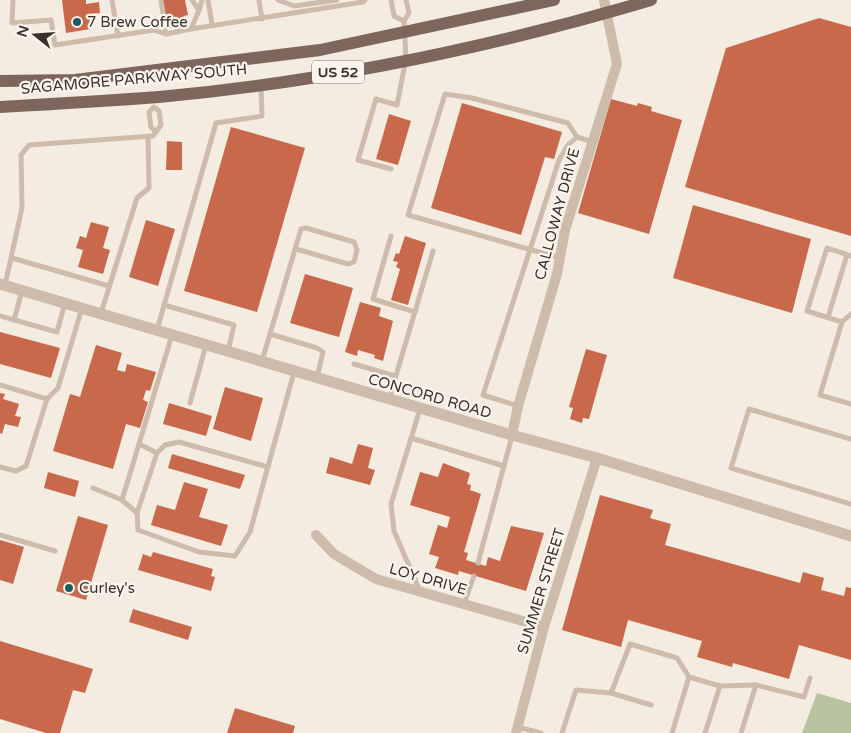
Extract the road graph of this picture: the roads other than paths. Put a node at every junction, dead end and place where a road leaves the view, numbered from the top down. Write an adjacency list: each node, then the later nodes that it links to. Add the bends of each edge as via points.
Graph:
1 (13, 0): 23 (lane, via 12,23 51,20 55,46)
2 (112, 0): 23 (lane)
3 (161, 0): 22 (lane)
4 (192, 0): 16 (lane)
5 (202, 0): 16 (lane)
6 (208, 0): 19 (lane)
7 (259, 0): 18 (lane)
8 (278, 0): 9 (lane, via 294,6)
9 (337, 0)
10 (365, 0): 18 (lane)
11 (391, 0): 20 (lane, via 394,16)
12 (406, 0): 20 (lane, via 409,13)
13 (554, 0): 20 (main road, SAGAMORE PARKWAY SOUTH / US 52)
14 (604, 0): 17 (street, CALLOWAY DRIVE)
15 (652, 0): 17 (main road, SAGAMORE PARKWAY SOUTH / US 52)
16 (199, 10): 21 (lane)
17 (608, 13): 24 (main road, SAGAMORE PARKWAY SOUTH / US 52, via 525,36); 34 (street, CALLOWAY DRIVE, via 617,64)
18 (262, 19): 19 (lane)
19 (212, 24): 21 (lane)
20 (405, 26): 24 (lane); 25 (main road, SAGAMORE PARKWAY SOUTH / US 52, via 320,50 75,80)
21 (191, 29): 22 (lane)
22 (166, 34): 23 (lane, via 154,30)
23 (118, 36)
24 (406, 59): 26 (main road, SAGAMORE PARKWAY SOUTH / US 52); 35 (lane, via 397,105 376,99 358,160)
25 (0, 81)
26 (261, 84): 27 (main road, SAGAMORE PARKWAY SOUTH / US 52); 47 (lane, via 262,116 216,123)
27 (154, 102): 28 (main road, SAGAMORE PARKWAY SOUTH / US 52); 31 (lane, via 149,112 151,126); 31 (lane, via 159,111 160,125)
28 (19, 106): 29 (main road, SAGAMORE PARKWAY SOUTH); 30 (main road, US 52)
29 (0, 108)
30 (0, 116)
31 (155, 130): 32 (lane, via 153,136)
32 (148, 136): 41 (lane, via 29,145 20,155 22,208); 44 (lane, via 149,188 137,198)
33 (577, 137): 34 (lane); 38 (lane, via 559,160); 38 (lane, via 568,123 445,94 408,215)
34 (593, 142): 42 (street, CALLOWAY DRIVE, via 565,230)
35 (391, 169)
36 (391, 236): 49 (lane, via 373,299)
37 (296, 249): 37 (lane, via 301,229 306,228 354,242 357,250 354,262 348,264); 57 (lane)
38 (530, 251): 42 (lane); 71 (lane, via 483,395)
39 (433, 252): 49 (lane)
40 (849, 255): 53 (lane); 53 (lane, via 827,248 807,311)
41 (12, 258): 43 (lane); 44 (lane)
42 (560, 258): 71 (street, CALLOWAY DRIVE)
43 (2, 285): 45 (street, CONCORD ROAD)
44 (110, 286): 50 (lane)
45 (22, 291): 46 (street, CONCORD ROAD); 54 (lane)
46 (65, 303): 48 (street, CONCORD ROAD); 54 (lane, via 57,332)
47 (164, 305): 56 (lane); 60 (lane, via 234,325)
48 (82, 308): 50 (street, CONCORD ROAD); 67 (lane, via 58,388)
49 (415, 312): 64 (lane)
50 (101, 314): 56 (street, CONCORD ROAD)
51 (851, 314): 55 (lane)
52 (0, 316): 54 (lane)
53 (828, 317): 55 (lane)
54 (14, 320)
55 (842, 322): 70 (lane, via 820,395)
56 (157, 330): 58 (street, CONCORD ROAD)
57 (270, 334): 61 (lane); 65 (lane, via 323,352)
58 (172, 335): 59 (street, CONCORD ROAD); 76 (lane)
59 (206, 345): 60 (street, CONCORD ROAD); 69 (lane)
60 (228, 351): 61 (street, CONCORD ROAD)
61 (262, 362): 63 (street, CONCORD ROAD)
62 (354, 364): 64 (lane)
63 (294, 371): 65 (street, CONCORD ROAD); 81 (lane)
64 (396, 376): 68 (lane)
65 (317, 378): 68 (street, CONCORD ROAD)
66 (0, 385): 67 (lane)
67 (47, 399): 80 (lane, via 26,466 16,471)
68 (388, 399): 72 (street, CONCORD ROAD)
69 (190, 403)
70 (851, 404)
71 (518, 406): 73 (street, CALLOWAY DRIVE)
72 (420, 409): 73 (street, CONCORD ROAD); 74 (lane)
73 (512, 436): 78 (street, CONCORD ROAD); 79 (lane)
74 (411, 438): 79 (lane); 92 (lane, via 391,504 394,531)
75 (851, 439): 84 (lane, via 749,409 731,468)
76 (139, 444): 77 (lane); 83 (lane)
77 (157, 453): 81 (lane, via 165,445 179,442); 85 (lane)
78 (597, 458): 88 (street, CONCORD ROAD); 94 (street, SUMMER STREET)
79 (504, 466): 90 (lane)
80 (0, 467)
81 (268, 467): 85 (lane, via 250,532 235,556 199,552 138,530)
82 (93, 488): 83 (lane)
83 (122, 500): 85 (lane)
84 (851, 504)
85 (137, 513)
86 (0, 535): 89 (lane)
87 (316, 535): 92 (street, LOY DRIVE, via 334,554 376,580)
88 (851, 536)
89 (55, 551)
90 (478, 563)
91 (474, 576): 93 (lane)
92 (420, 592): 93 (street, LOY DRIVE)
93 (464, 604): 94 (street, LOY DRIVE)
94 (544, 627): 101 (street, SUMMER STREET)
95 (689, 677): 98 (lane); 99 (lane, via 676,658 630,644); 104 (lane)
96 (810, 678): 97 (lane, via 804,697)
97 (756, 685): 98 (lane); 106 (lane)
98 (720, 686): 105 (lane)
99 (610, 693): 100 (lane); 103 (lane, via 576,690)
100 (651, 704)
101 (517, 730): 102 (lane)
102 (541, 733)
103 (562, 733)
104 (672, 733)
105 (705, 733)
106 (742, 733)

